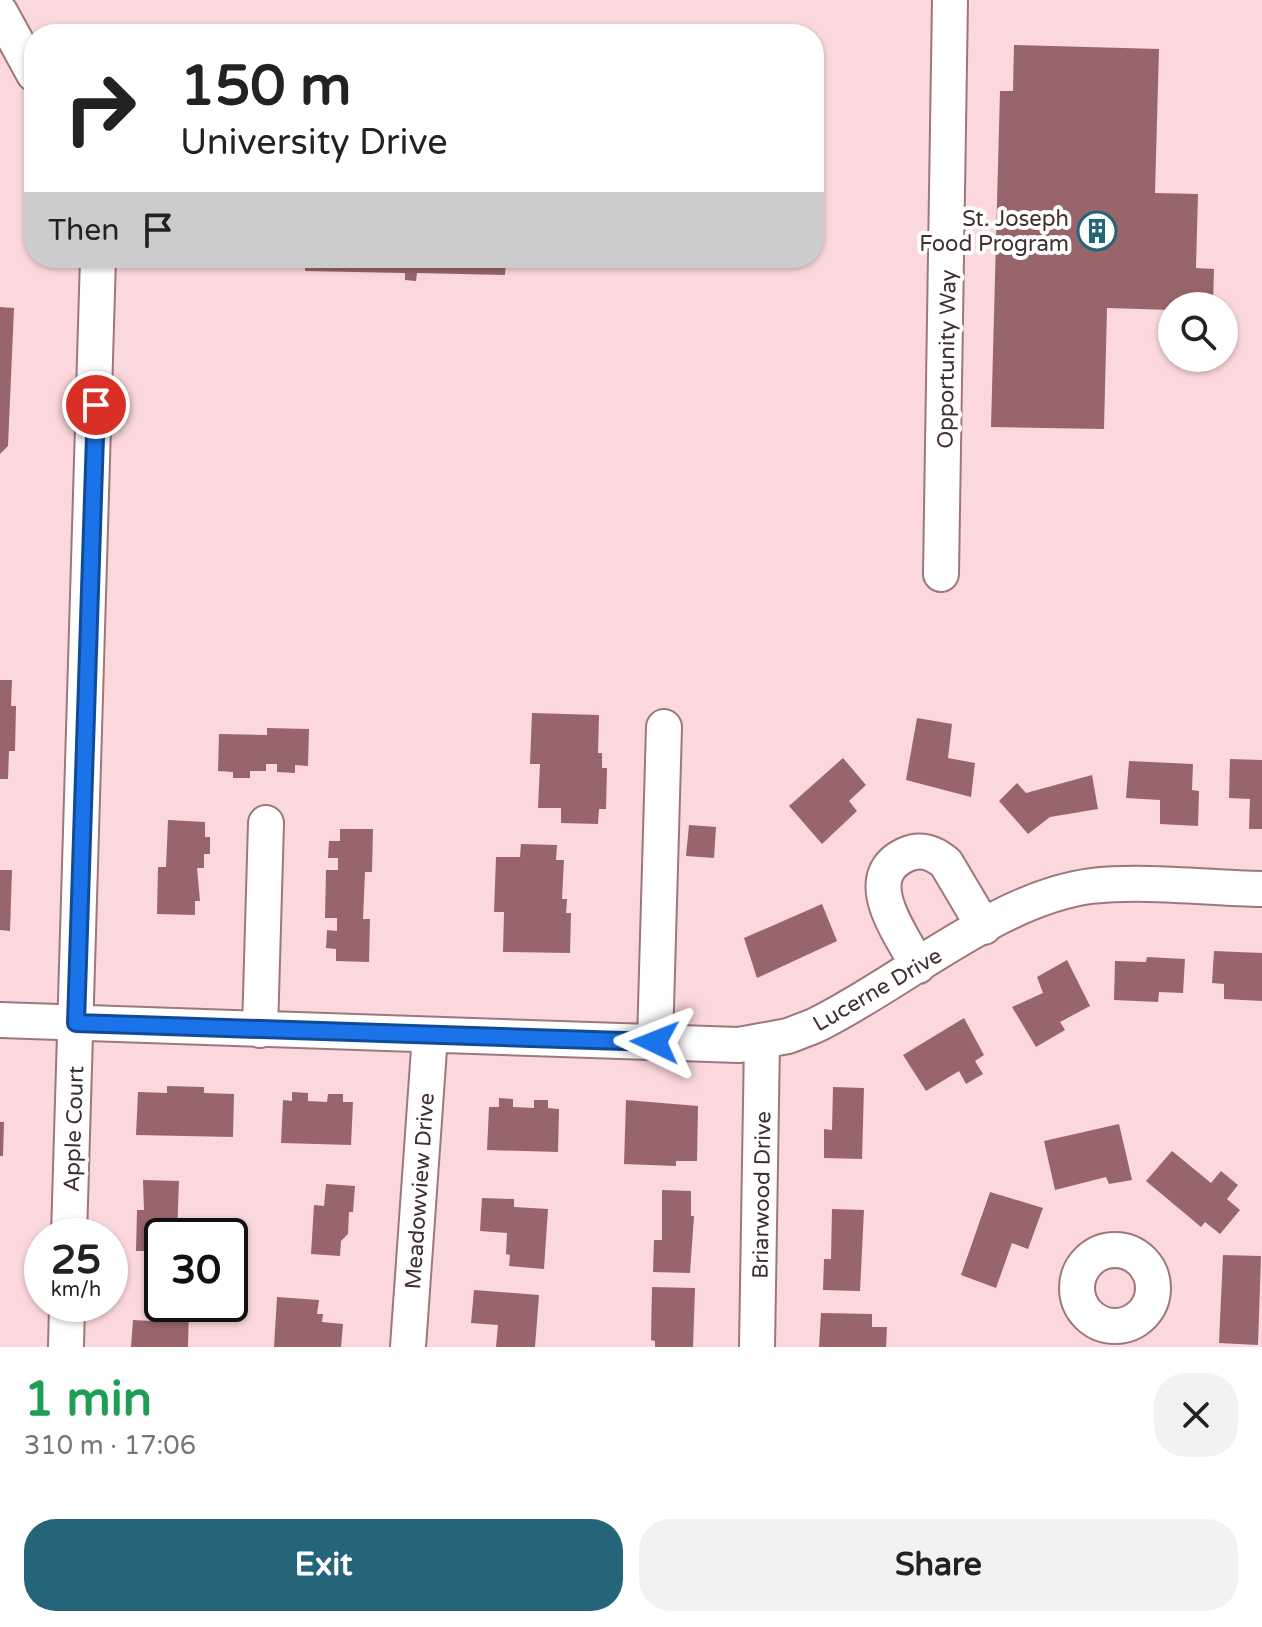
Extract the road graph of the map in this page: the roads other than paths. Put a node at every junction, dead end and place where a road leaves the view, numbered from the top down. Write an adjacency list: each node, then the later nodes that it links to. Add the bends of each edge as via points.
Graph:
1 (950, 0): 5 (street, Opportunity Way)
2 (0, 12): 3 (street)
3 (24, 56)
4 (98, 268): 12 (street, Apple Court)
5 (941, 574)
6 (664, 727): 15 (street)
7 (266, 823): 13 (street)
8 (1262, 889): 9 (street, Lucerne Drive, via 1092,886 1040,900)
9 (984, 927): 10 (street, Lucerne Drive); 10 (street, via 937,855 909,853 895,861 885,873 883,898)
10 (918, 966): 16 (street, Lucerne Drive, via 839,1014)
11 (0, 1020): 12 (street, Lucerne Drive)
12 (76, 1023): 13 (street, Lucerne Drive); 17 (street, Apple Court)
13 (260, 1030): 14 (street, Lucerne Drive)
14 (430, 1035): 15 (street, Lucerne Drive); 20 (street, Meadowview Drive)
15 (655, 1042): 16 (street, Lucerne Drive)
16 (762, 1042): 21 (street, Briarwood Drive)
17 (70, 1218)
18 (67, 1322): 19 (street)
19 (66, 1347)
20 (408, 1347)
21 (757, 1347)

